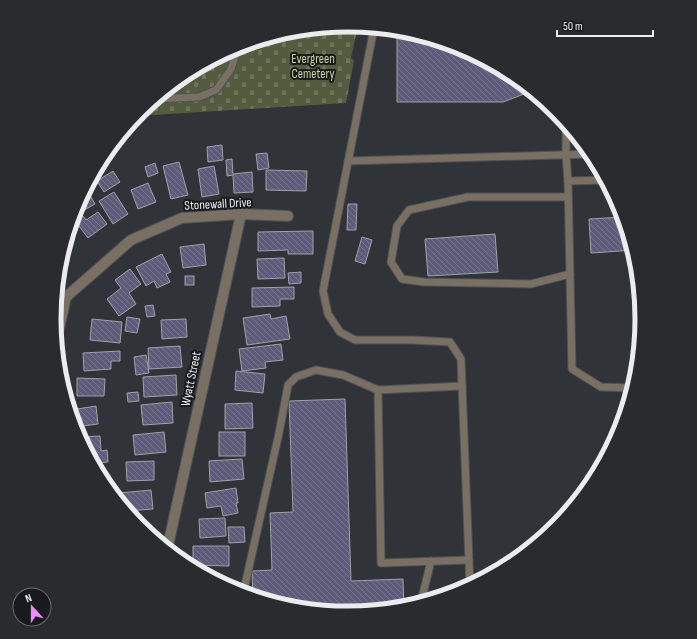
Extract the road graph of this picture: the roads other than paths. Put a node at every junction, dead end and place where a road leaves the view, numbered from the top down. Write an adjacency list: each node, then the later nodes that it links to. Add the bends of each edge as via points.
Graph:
1 (373, 33): 7 (lane)
2 (235, 55): 3 (lane, via 231,69 216,90 199,97)
3 (164, 99)
4 (566, 131): 6 (lane)
5 (584, 154): 6 (lane)
6 (566, 155): 7 (lane); 9 (lane)
7 (348, 161): 17 (lane, via 323,291 328,314 340,332 355,340 450,342 461,359)
8 (599, 180): 9 (lane)
9 (568, 181): 10 (lane)
10 (568, 198): 13 (lane); 13 (lane, via 468,197 409,210 397,226 391,262 402,279 424,282 531,284)
11 (241, 214): 12 (street, Stonewall Drive); 14 (street, Stonewall Drive, via 182,218 131,240); 20 (street, Wyatt Street)
12 (288, 216)
13 (570, 274): 18 (lane, via 572,369 601,387)
14 (66, 297): 15 (street, Stonewall Drive); 16 (street)
15 (62, 299)
16 (61, 319)
17 (462, 386): 19 (lane); 21 (lane)
18 (627, 388)
19 (378, 390): 22 (lane, via 381,563); 24 (lane, via 343,375 316,370 296,377 288,385)
20 (168, 544)
21 (469, 560): 22 (lane); 23 (lane)
22 (431, 561): 25 (lane)
23 (470, 580)
24 (244, 588)
25 (422, 597)

